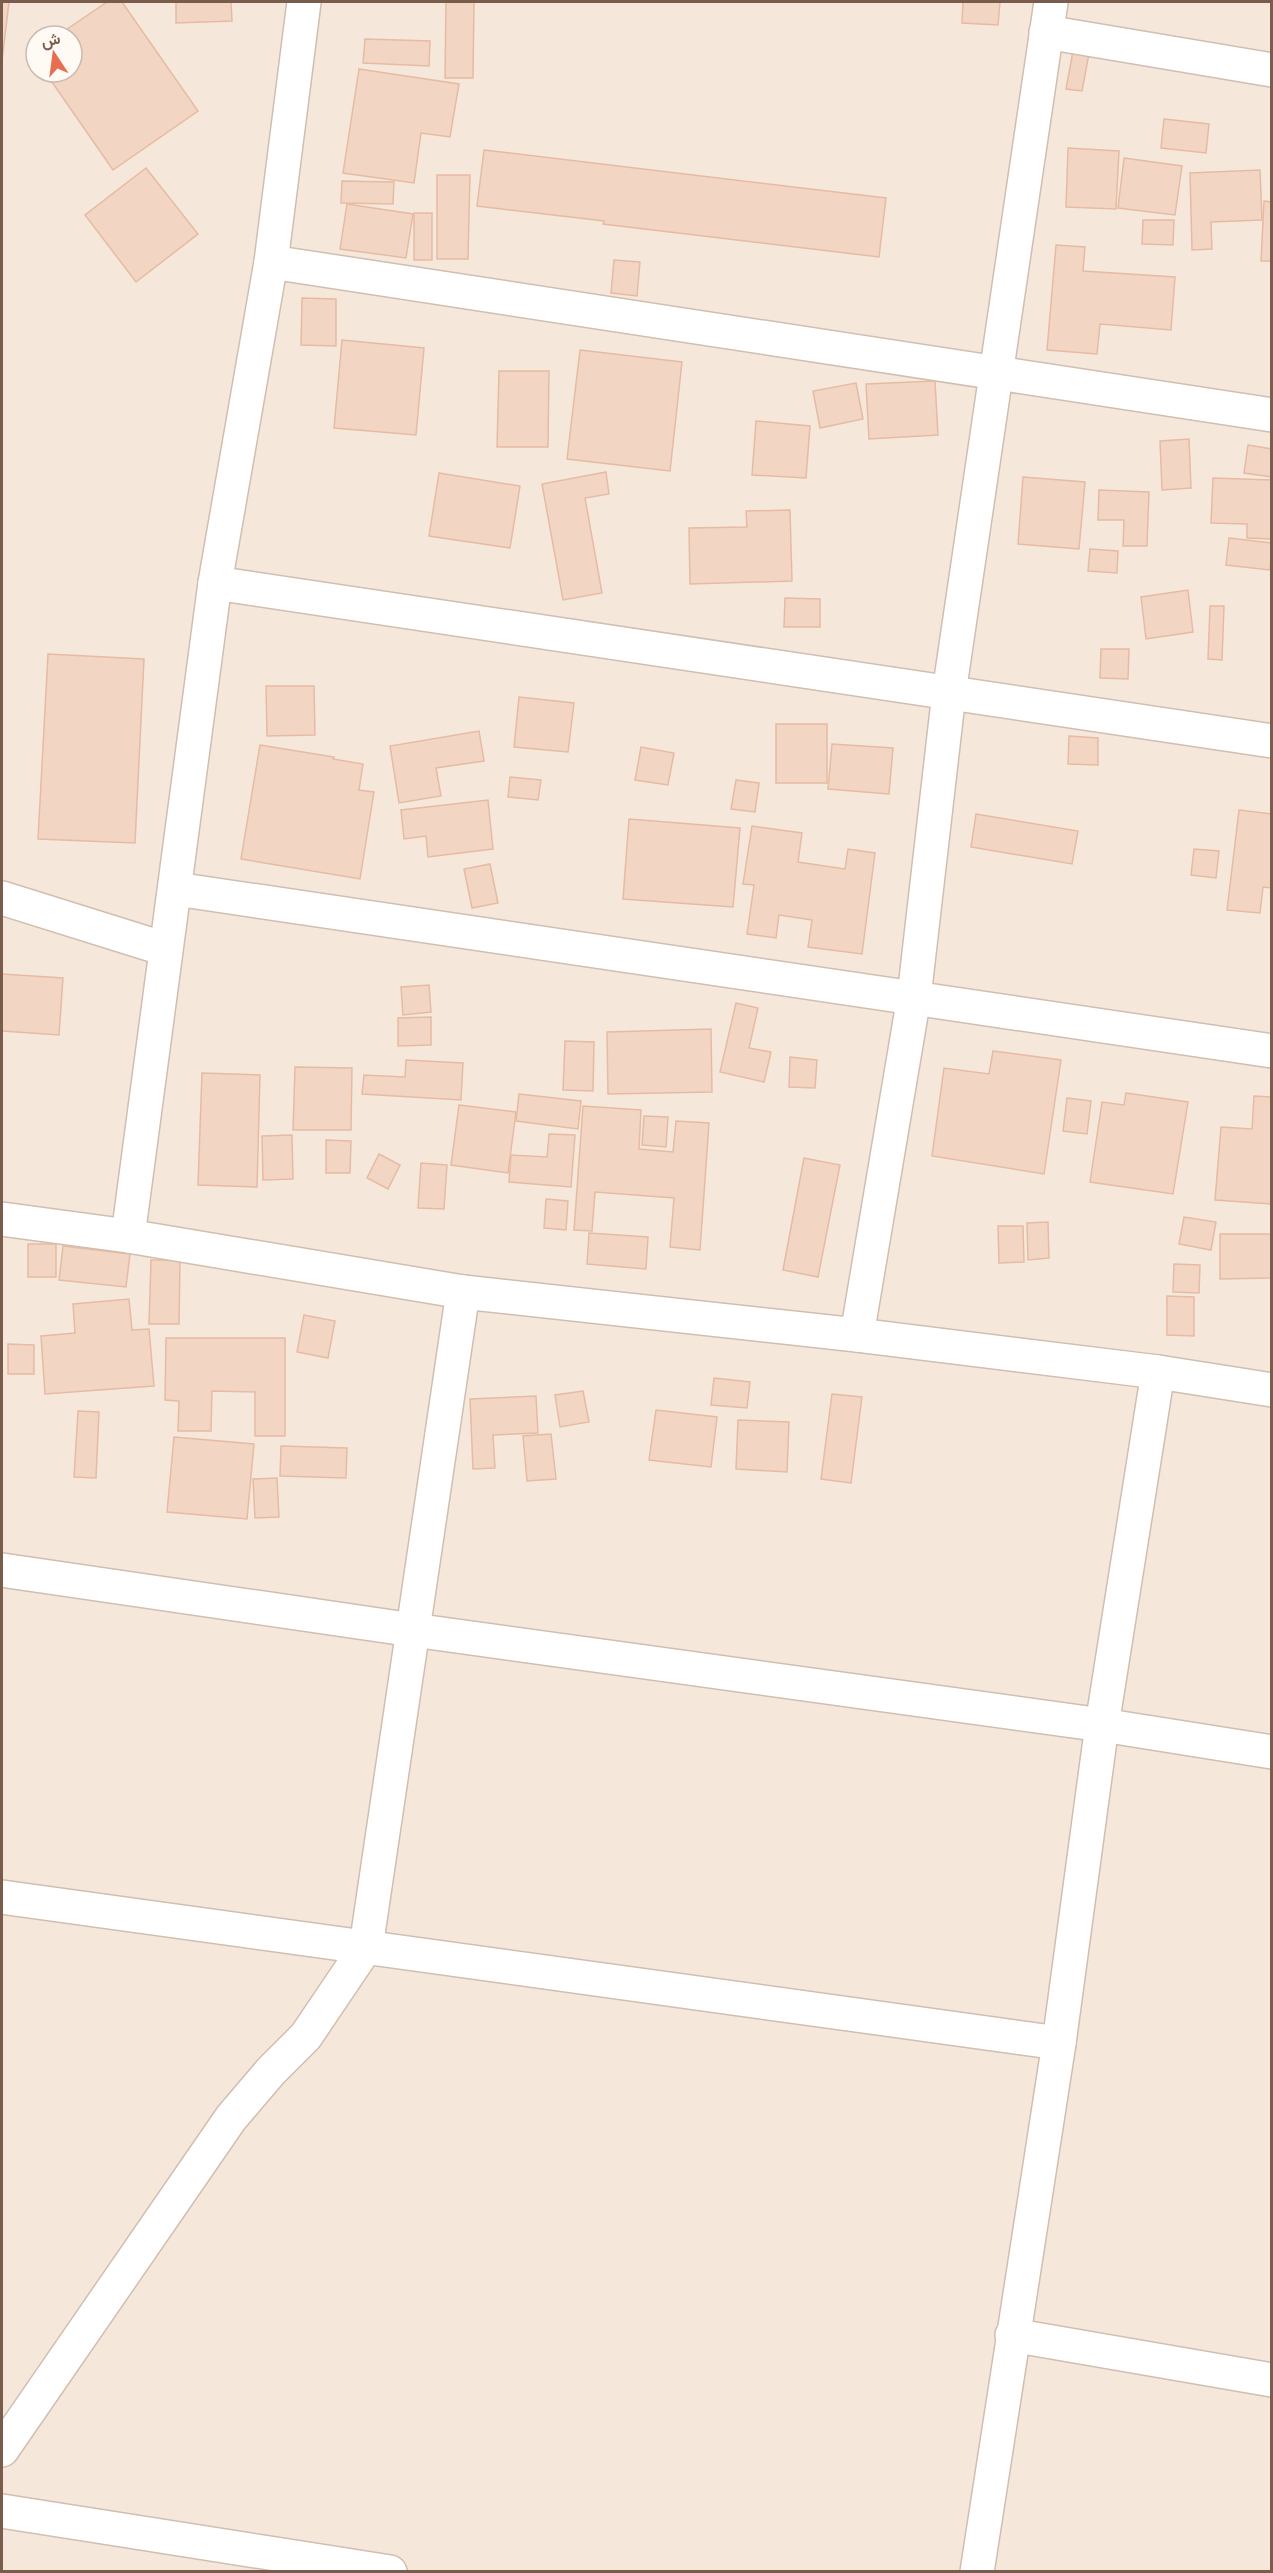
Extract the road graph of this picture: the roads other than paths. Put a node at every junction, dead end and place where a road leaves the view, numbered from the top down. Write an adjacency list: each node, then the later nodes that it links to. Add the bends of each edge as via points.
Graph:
1 (304, 2): 4 (street)
2 (1048, 17): 3 (street); 5 (street)
3 (1272, 70)
4 (271, 262): 5 (street); 7 (street)
5 (997, 374): 6 (street); 8 (street)
6 (1272, 415)
7 (216, 583): 8 (street); 10 (street)
8 (949, 693): 9 (street); 13 (street)
9 (1272, 741)
10 (176, 889): 12 (street); 13 (street)
11 (2, 898): 12 (street)
12 (165, 949): 16 (street)
13 (914, 997): 14 (street); 18 (street)
14 (1272, 1051)
15 (2, 1219): 16 (street)
16 (129, 1236): 17 (street)
17 (463, 1292): 18 (street); 22 (street)
18 (857, 1335): 19 (street)
19 (1158, 1372): 20 (street); 23 (street)
20 (1272, 1390)
21 (2, 1570): 22 (street)
22 (413, 1630): 23 (street); 26 (street)
23 (1102, 1725): 24 (street); 27 (street)
24 (1272, 1752)
25 (2, 1897): 26 (street)
26 (366, 1947): 27 (street); 30 (street, via 306,2036 231,2118)
27 (1059, 2043): 28 (street)
28 (1012, 2335): 29 (street); 34 (street)
29 (1272, 2380)
30 (2, 2450)
31 (2, 2511): 32 (street)
32 (349, 2568): 33 (street)
33 (390, 2571)
34 (977, 2571)

